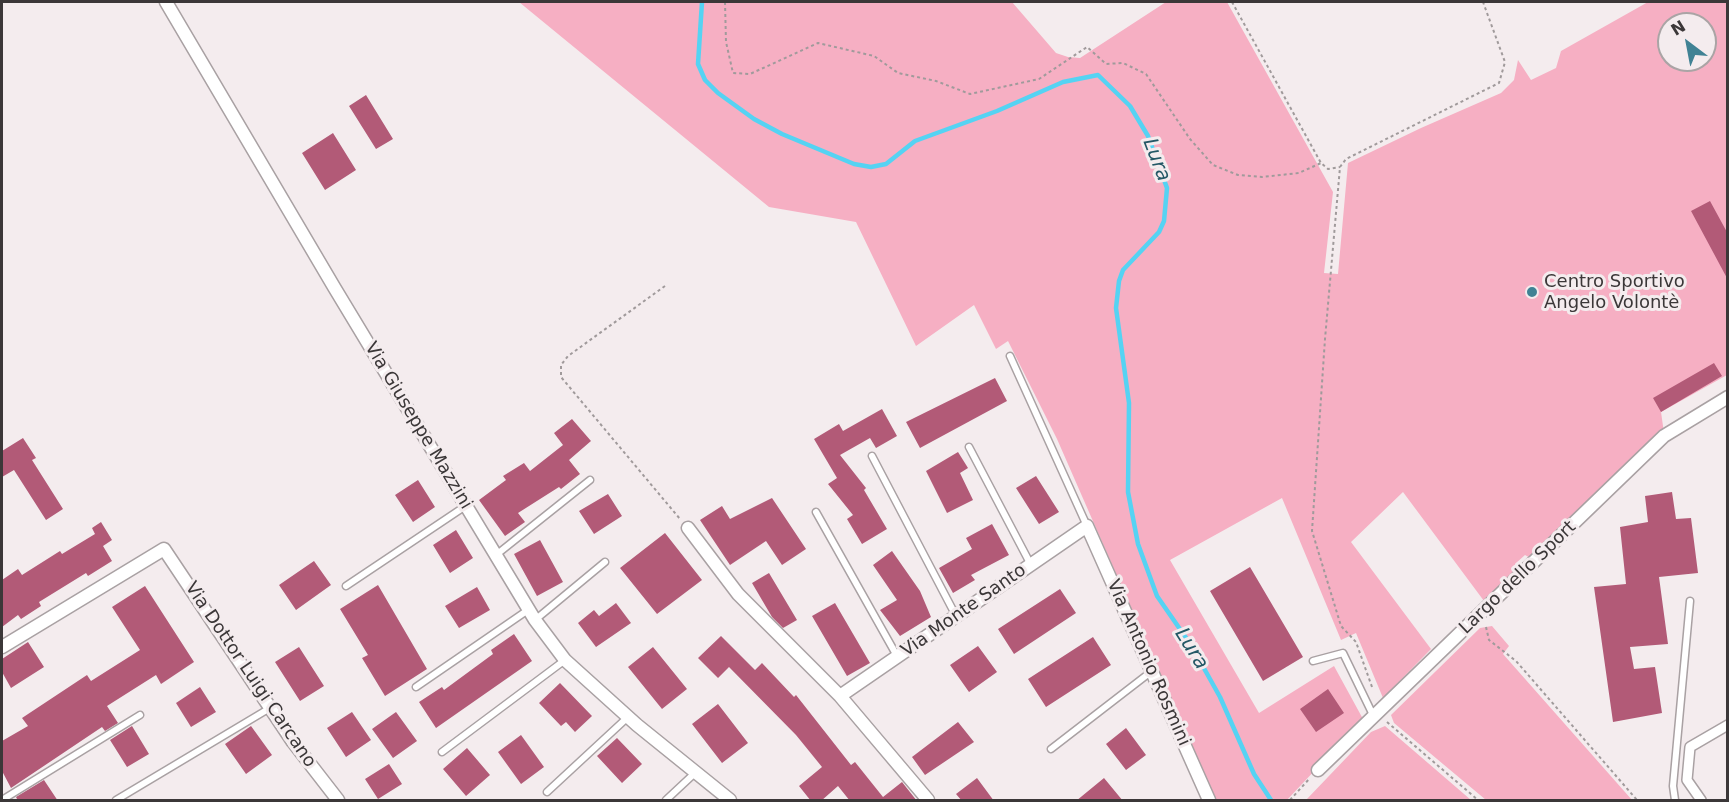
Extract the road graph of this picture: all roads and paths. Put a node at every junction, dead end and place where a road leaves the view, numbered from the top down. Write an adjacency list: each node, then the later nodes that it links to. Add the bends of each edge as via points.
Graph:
1 (166, 2): 13 (street, Via Giuseppe Mazzini)
2 (725, 2): 5 (path, via 726,42 733,73 750,74 818,43 874,56 898,73 970,94 1038,79 1087,47 1106,64 1123,63 1146,74 1190,139 1213,165 1238,175 1262,177 1299,173)
3 (1232, 2): 5 (path)
4 (1483, 2): 6 (path, via 1505,62 1499,83 1346,159)
5 (1321, 164): 6 (path, via 1328,169)
6 (1340, 167): 31 (path, via 1312,531 1341,626 1356,642)
7 (664, 286): 16 (path, via 568,356 561,365 561,377)
8 (1010, 356): 15 (lane)
9 (1728, 397): 22 (street, Largo dello Sport, via 1664,436)
10 (969, 447): 19 (lane)
11 (872, 456): 24 (lane)
12 (590, 480): 17 (lane)
13 (467, 505): 17 (street, Via Giuseppe Mazzini); 20 (lane)
14 (816, 512): 26 (lane)
15 (1087, 526): 19 (street, Via Monte Santo); 29 (street, Via Antonio Rosmini)
16 (688, 528): 32 (street, via 738,594)
17 (496, 555): 23 (street, Via Giuseppe Mazzini)
18 (605, 562): 23 (lane)
19 (1030, 565): 24 (street, Via Monte Santo)
20 (346, 586)
21 (1690, 601): 53 (lane, via 1672,786)
22 (1481, 614): 34 (street, Largo dello Sport); 52 (path, via 1489,639 1516,662)
23 (532, 615): 27 (street, Via Giuseppe Mazzini); 30 (lane)
24 (956, 616): 26 (street, Via Monte Santo)
25 (2, 647): 33 (street, Via Dottor Luigi Carcano, via 164,549)
26 (898, 656): 32 (street, Via Monte Santo)
27 (566, 660): 36 (street, Via Giuseppe Mazzini); 39 (lane)
28 (1312, 661): 34 (lane, via 1343,653)
29 (1152, 670): 38 (lane); 49 (street, Via Antonio Rosmini)
30 (416, 687)
31 (1372, 688)
32 (840, 696): 48 (street)
33 (271, 708): 44 (lane); 45 (street, Via Dottor Luigi Carcano)
34 (1375, 713): 40 (street, Largo dello Sport); 51 (path)
35 (140, 715): 43 (lane)
36 (628, 717): 41 (street, Via Giuseppe Mazzini); 42 (lane)
37 (1728, 725): 54 (street, via 1690,747 1687,780)
38 (1051, 749)
39 (442, 752)
40 (1318, 770): 50 (path)
41 (696, 772): 46 (lane); 47 (street, Via Giuseppe Mazzini)
42 (547, 792)
43 (2, 801)
44 (116, 801)
45 (338, 801)
46 (666, 801)
47 (730, 801)
48 (928, 801)
49 (1209, 801)
50 (1290, 801)
51 (1478, 801)
52 (1636, 801)
53 (1675, 801)
54 (1701, 801)

